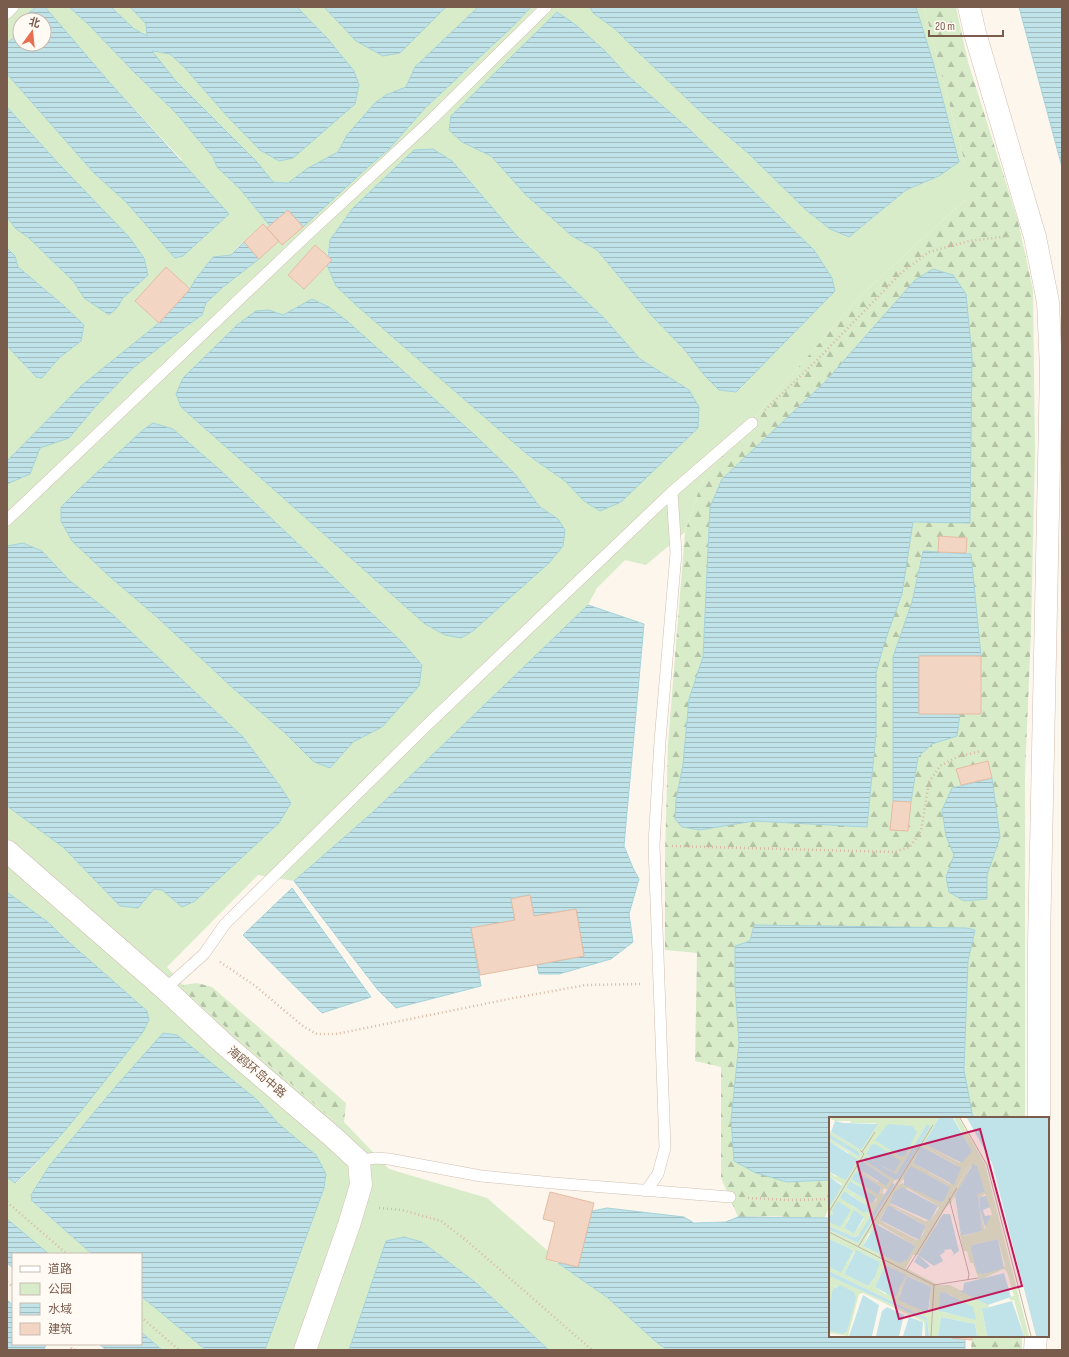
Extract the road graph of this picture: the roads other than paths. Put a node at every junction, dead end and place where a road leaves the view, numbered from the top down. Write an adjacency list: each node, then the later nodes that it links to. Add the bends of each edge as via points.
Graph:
1 (13, 7): 4 (lane)
2 (546, 7): 7 (lane, via 428,123)
3 (969, 7): 10 (street, via 1035,237 1048,302 1051,369 1039,943)
4 (7, 13)
5 (752, 423): 6 (lane)
6 (672, 492): 9 (lane, via 426,726 225,924 204,954); 12 (lane, via 676,553 654,845 665,1148 658,1174)
7 (7, 520)
8 (7, 852): 9 (street, 海鸥环岛中路)
9 (165, 989): 11 (street, 海鸥环岛中路, via 224,1044)
10 (1039, 1117)
11 (359, 1161): 12 (lane, via 389,1159 481,1176); 15 (street, via 361,1185)
12 (646, 1191): 13 (lane)
13 (730, 1197)
14 (1036, 1337): 16 (street)
15 (305, 1350)
16 (1035, 1350)

